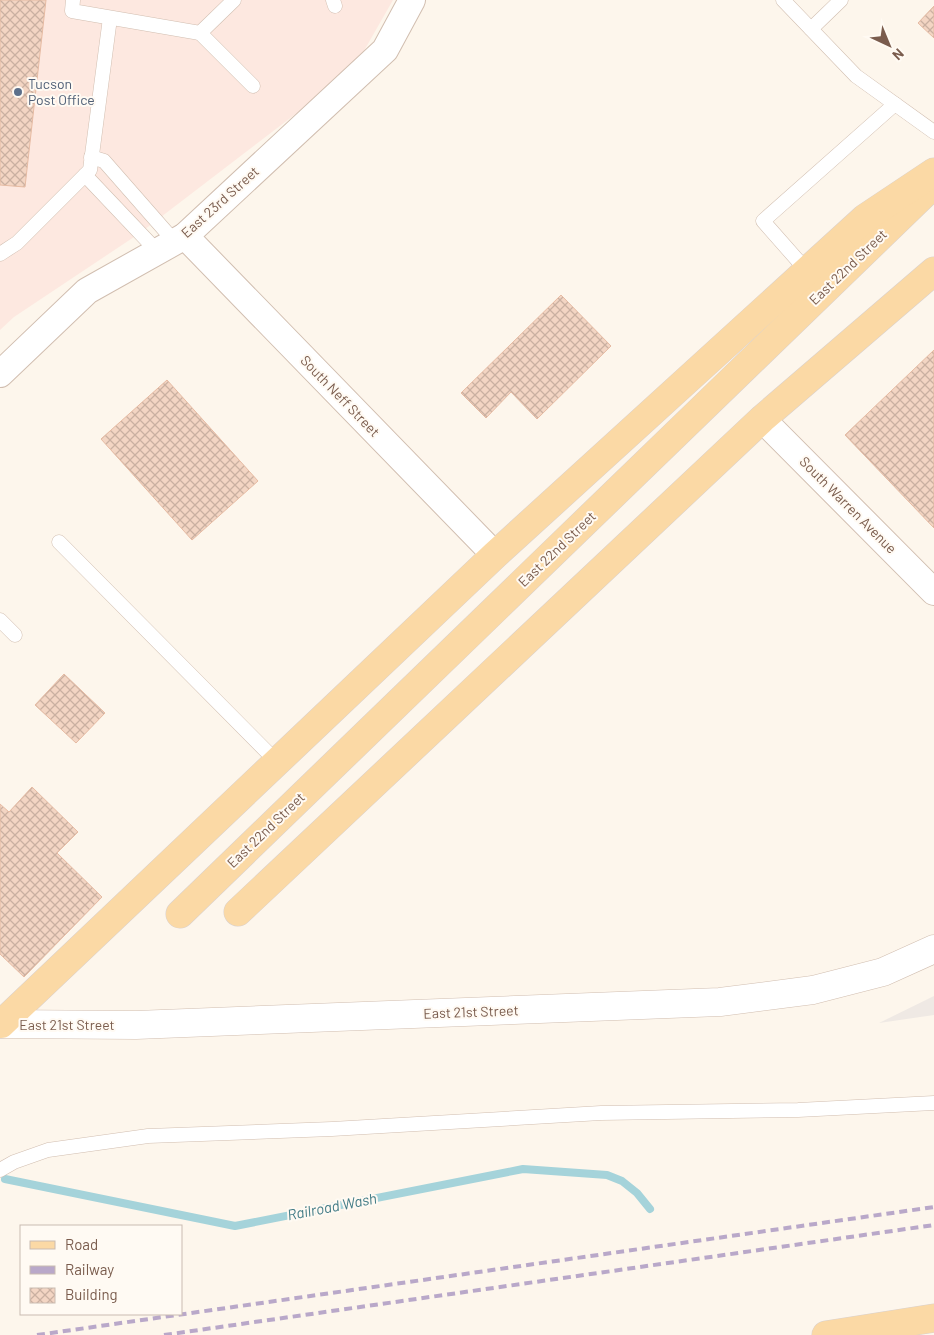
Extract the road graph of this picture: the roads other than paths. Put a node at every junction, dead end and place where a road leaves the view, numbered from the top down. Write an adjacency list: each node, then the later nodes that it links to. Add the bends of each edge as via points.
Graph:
1 (73, 0): 6 (lane, via 72,11)
2 (234, 0): 8 (lane)
3 (412, 0): 16 (street, East 23rd Street, via 385,50)
4 (783, 0): 7 (lane)
5 (841, 0): 7 (lane)
6 (110, 18): 8 (lane); 12 (lane)
7 (811, 29): 10 (lane, via 856,76)
8 (200, 33): 9 (lane)
9 (253, 86)
10 (895, 104): 11 (lane); 18 (lane, via 763,221)
11 (934, 132)
12 (92, 158): 14 (lane, via 90,170); 16 (lane, via 104,161)
13 (934, 172): 18 (main road, via 865,218)
14 (85, 175): 16 (lane); 17 (lane, via 17,243)
15 (934, 184): 29 (main road, East 22nd Street)
16 (173, 243): 20 (street, East 23rd Street, via 87,291); 23 (street, South Neff Street)
17 (0, 254)
18 (807, 271): 23 (main road)
19 (933, 271): 21 (main road)
20 (0, 374)
21 (762, 419): 24 (street, South Warren Avenue); 28 (main road)
22 (59, 542): 27 (lane)
23 (494, 555): 27 (main road)
24 (934, 592)
25 (0, 620): 26 (lane)
26 (15, 635)
27 (277, 762): 31 (main road)
28 (238, 912)
29 (180, 914)
30 (934, 949): 31 (street, East 21st Street, via 883,972 813,990 720,1002 136,1025)
31 (0, 1024)
32 (934, 1103): 33 (lane, via 798,1110 601,1113 148,1136 48,1150)
33 (0, 1170)
34 (934, 1318): 35 (main road)
35 (826, 1335)

